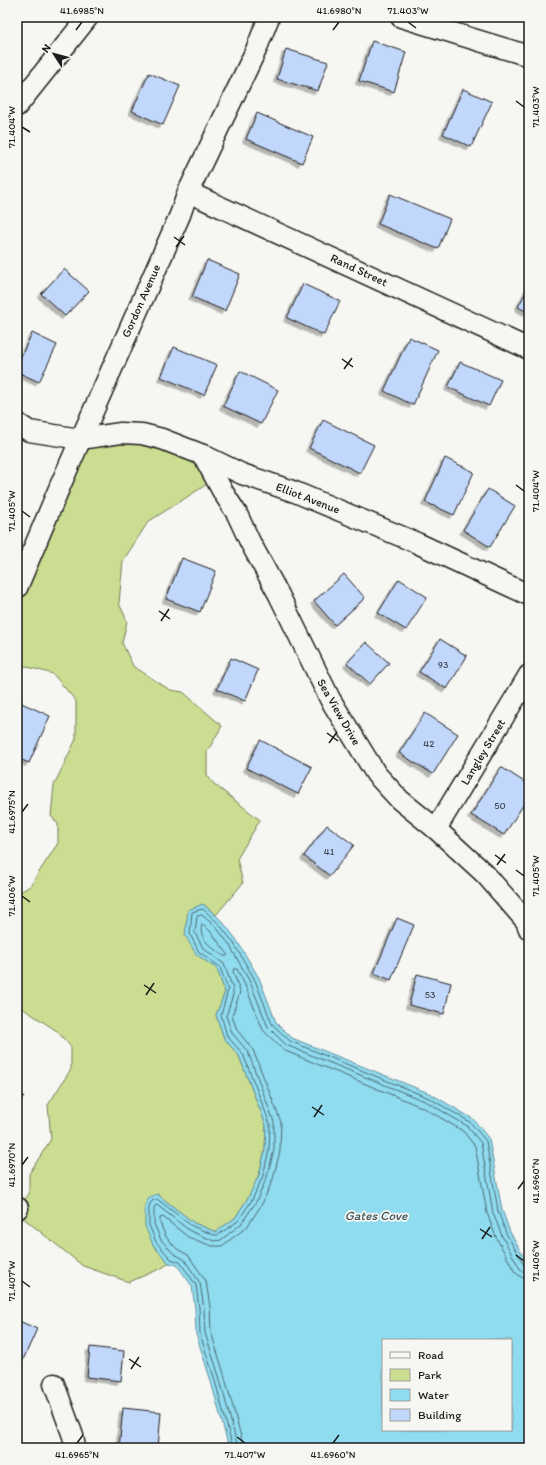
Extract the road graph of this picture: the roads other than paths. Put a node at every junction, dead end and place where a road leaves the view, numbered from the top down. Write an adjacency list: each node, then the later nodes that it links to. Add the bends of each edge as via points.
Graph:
1 (88, 17): 5 (street)
2 (269, 17): 6 (street, Gordon Avenue, via 256,50)
3 (401, 17): 4 (street)
4 (529, 56)
5 (17, 106)
6 (188, 192): 7 (street, Rand Street); 9 (street, Gordon Avenue)
7 (529, 349)
8 (17, 423): 9 (street, Elliot Avenue, via 29,431)
9 (80, 439): 10 (street, Elliot Avenue, via 121,433 142,434); 11 (street, Gordon Avenue)
10 (203, 455): 12 (street, Elliot Avenue, via 242,474 295,492 417,543); 14 (street, Sea View Drive, via 237,514 330,699 376,774 400,800)
11 (17, 588)
12 (529, 595)
13 (529, 675): 14 (street, Langley Street)
14 (436, 829): 15 (street, Sea View Drive, via 485,874 526,921)
15 (529, 929)
16 (54, 1384): 17 (street)
17 (76, 1448)

